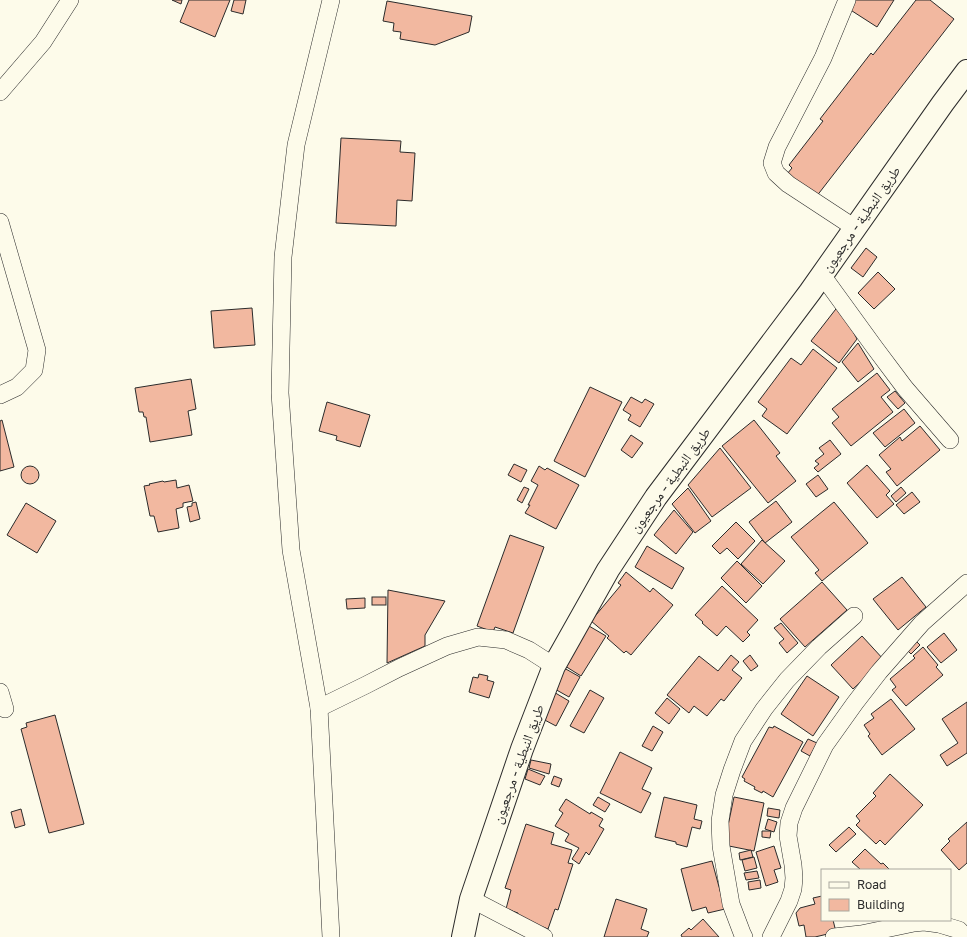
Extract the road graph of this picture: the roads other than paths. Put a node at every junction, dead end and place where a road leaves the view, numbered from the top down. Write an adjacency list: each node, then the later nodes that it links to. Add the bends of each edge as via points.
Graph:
1 (70, 0): 5 (street, via 43,42)
2 (331, 0): 15 (street, via 296,145 282,265 280,393 291,542)
3 (847, 0): 7 (street, via 823,58 777,147 772,163 776,173 788,184)
4 (967, 71): 7 (main road, طريق النبطية - مرجعيون)
5 (0, 92)
6 (0, 222): 9 (street, via 37,350 34,370 17,388)
7 (855, 228): 8 (main road, طريق النبطية - مرجعيون)
8 (822, 274): 10 (street, via 905,388); 13 (main road, طريق النبطية - مرجعيون, via 656,497 608,570)
9 (0, 395)
10 (950, 440)
11 (967, 583): 22 (street, via 922,623 879,672 825,745 789,823 793,889)
12 (854, 616): 21 (street, via 787,680 764,709 744,741 726,789 720,821 721,846 731,904)
13 (554, 666): 15 (street, via 529,650 506,640 478,636 447,646); 17 (main road, طريق النبطية - مرجعيون, via 522,749)
14 (0, 692): 16 (street)
15 (319, 708): 18 (street)
16 (5, 709)
17 (471, 899): 19 (main road, طريق النبطية - مرجعيون); 20 (street)
18 (331, 937)
19 (463, 937)
20 (544, 937)
21 (744, 937)
22 (771, 937)
23 (834, 937): 24 (street, via 924,922 959,930)
24 (966, 937)

